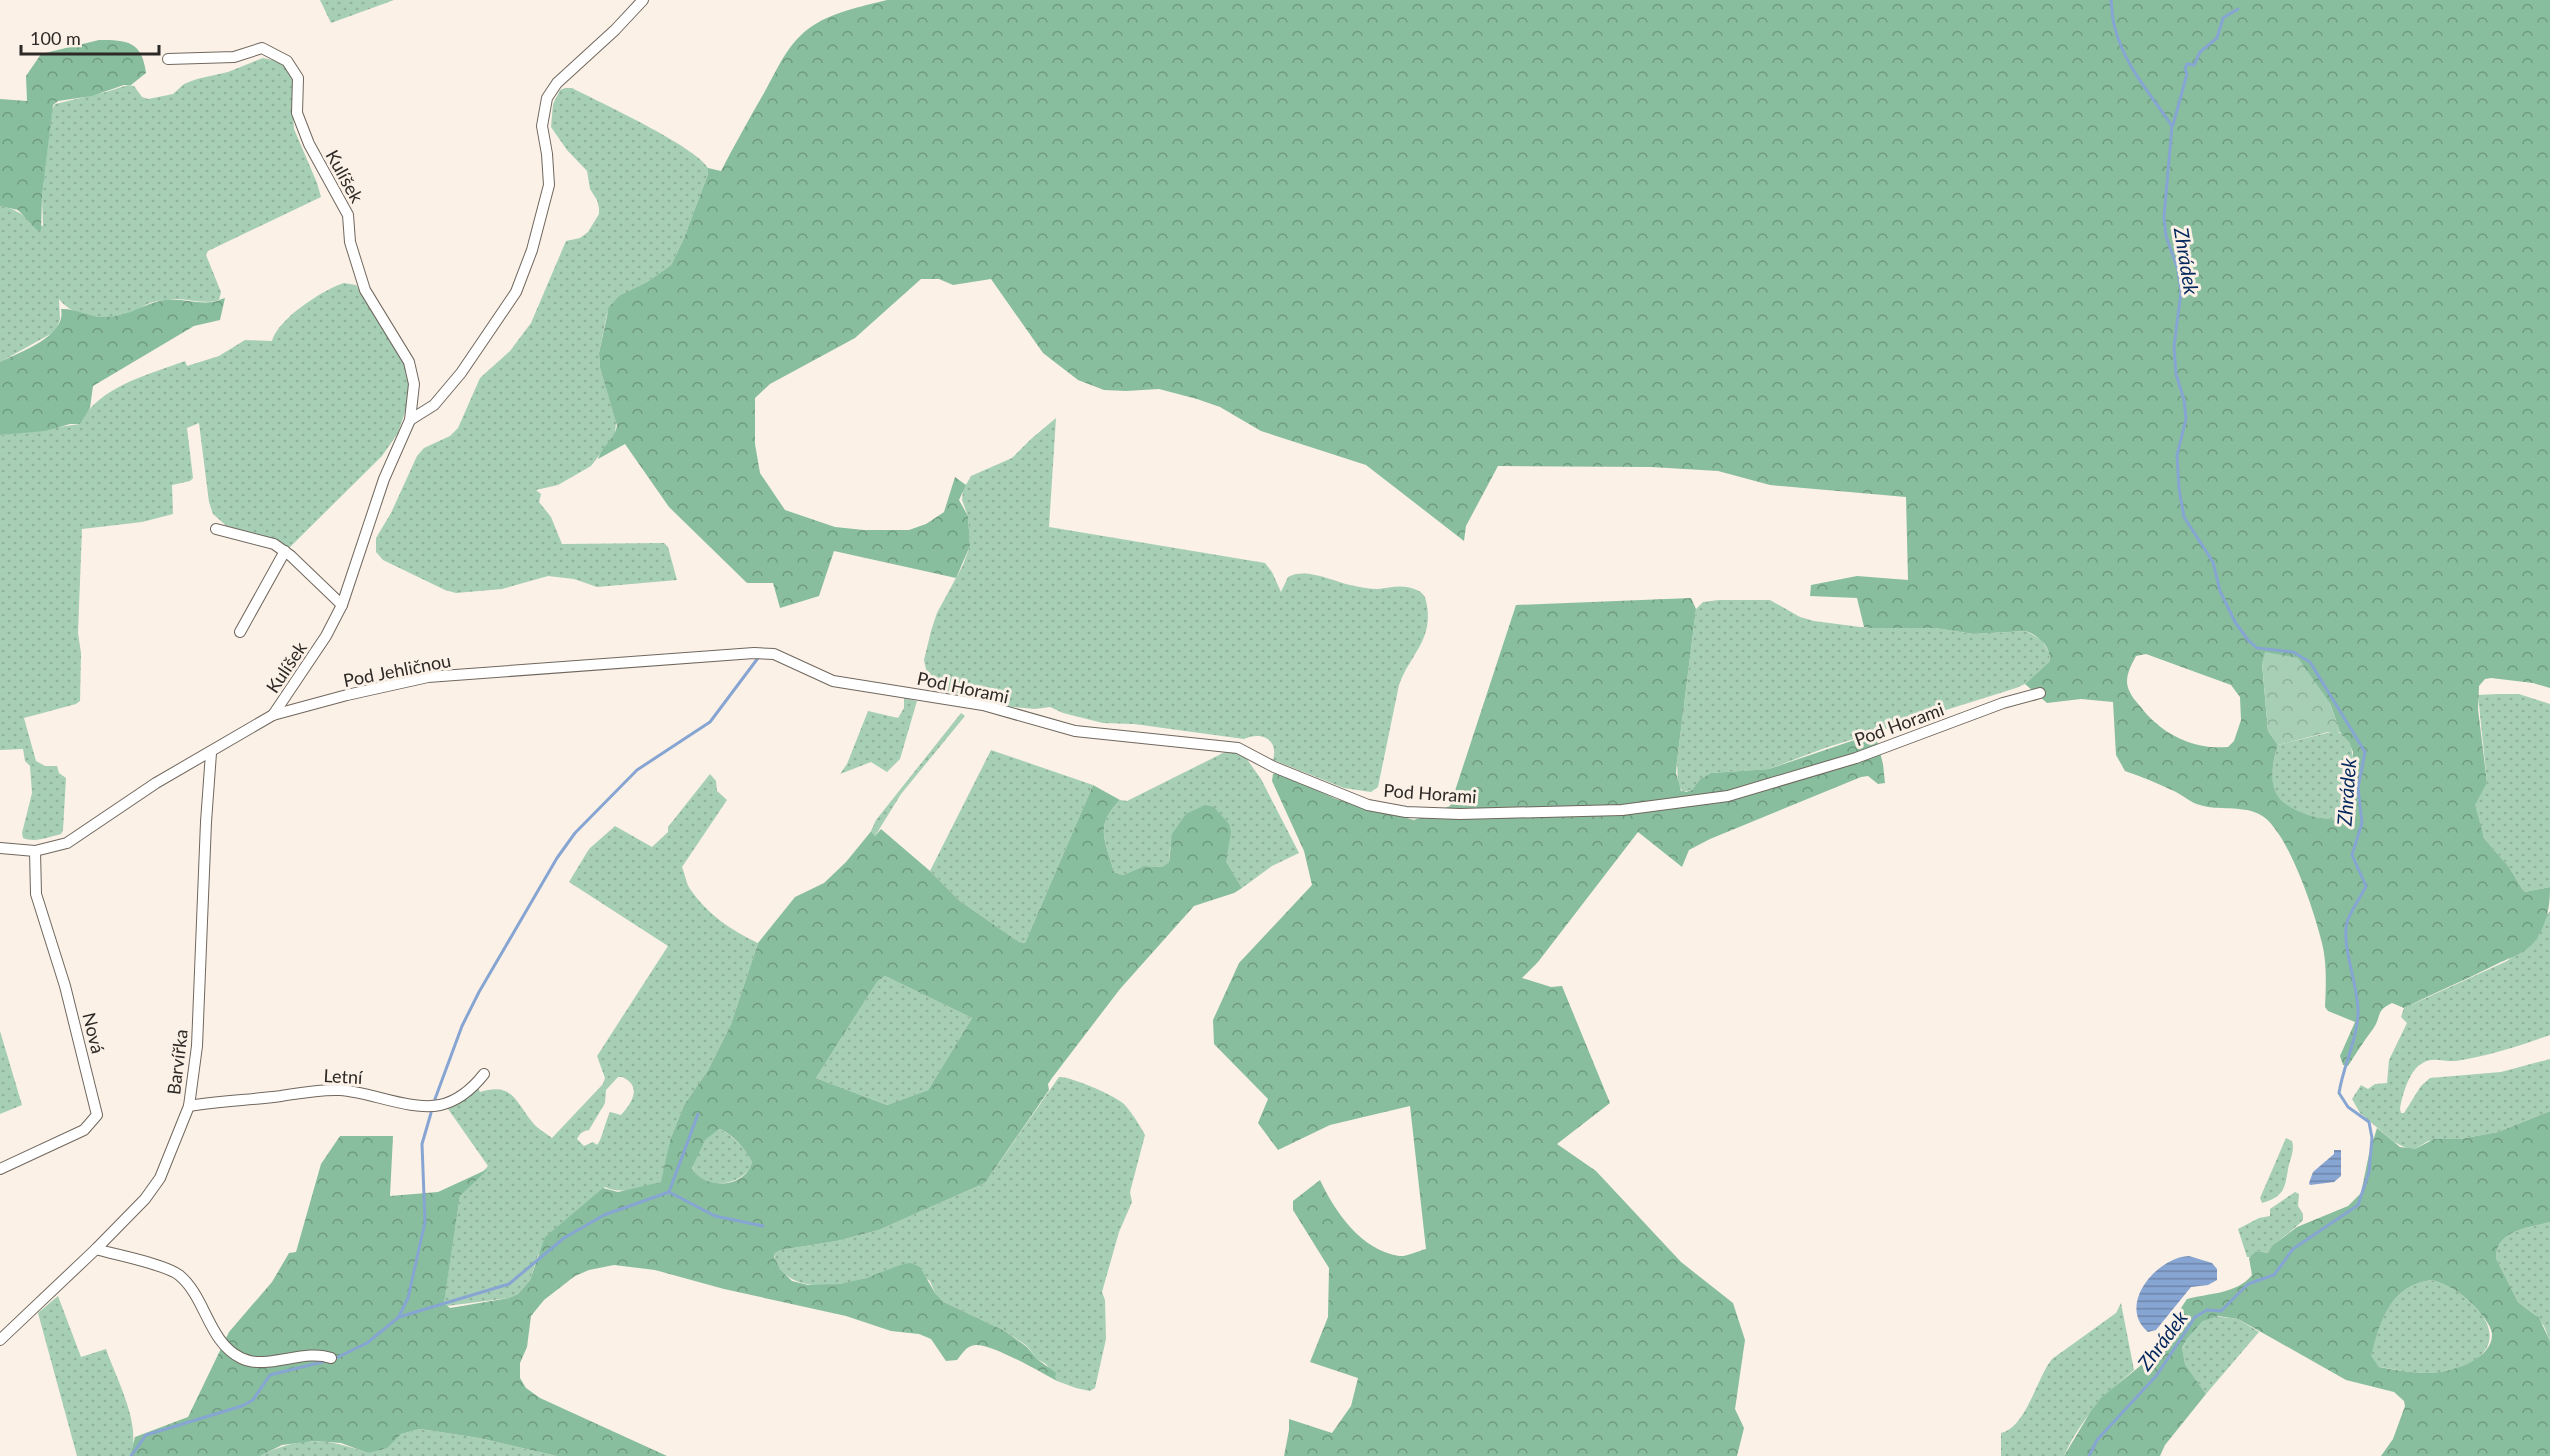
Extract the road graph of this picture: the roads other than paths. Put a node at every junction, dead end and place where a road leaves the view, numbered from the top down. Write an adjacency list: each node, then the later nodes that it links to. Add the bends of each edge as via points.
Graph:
1 (643, 0): 3 (street, via 556,82 547,98 542,126 549,185 516,292 461,373 434,405)
2 (168, 59): 3 (street, Kulíšek, via 234,57 262,48 287,61 298,78 297,113 309,144 348,215 350,242 365,290 409,362 414,384)
3 (410, 420): 6 (street, Kulíšek, via 384,479)
4 (216, 530): 5 (street, via 274,544)
5 (285, 551): 6 (street); 7 (street)
6 (342, 605): 10 (street, Kulíšek)
7 (240, 632)
8 (833, 681): 9 (street, Pod Horami, via 983,705 1076,731 1238,748 1368,805 1406,812 1460,814 1622,810 1728,796 1856,758); 10 (street, Pod Jehličnou, via 774,654 754,653 428,677)
9 (2040, 693)
10 (273, 715): 11 (street, Pod Jehličnou)
11 (211, 753): 13 (street, Pod Jehličnou, via 156,783 74,839); 15 (street, Barvířka, via 198,1034)
12 (0, 848): 13 (street, Pod Jehličnou)
13 (35, 851): 16 (street, Nová, via 36,894 65,986 97,1115 84,1130)
14 (484, 1074): 15 (street, Letní, via 459,1097 440,1105 420,1106 338,1090)
15 (189, 1106): 17 (street, Barvířka, via 160,1178)
16 (0, 1169)
17 (96, 1249): 18 (street, Barvířka); 19 (street, via 177,1274 189,1285 226,1348 242,1359 270,1361 321,1354)
18 (0, 1340)
19 (331, 1358)

